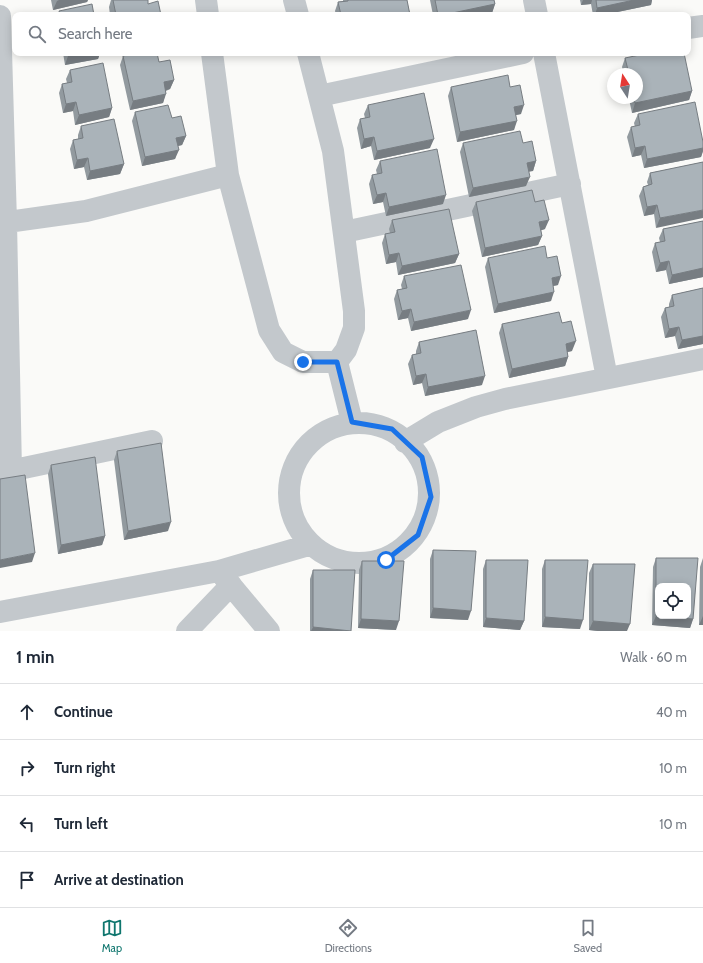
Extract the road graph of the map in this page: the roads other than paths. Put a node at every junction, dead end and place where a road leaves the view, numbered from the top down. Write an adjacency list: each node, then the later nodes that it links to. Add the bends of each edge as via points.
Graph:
1 (206, 0): 4 (street)
2 (294, 0): 5 (street)
3 (534, 0): 6 (street)
4 (208, 12)
5 (297, 12)
6 (536, 12)
7 (0, 16): 17 (street)
8 (703, 26): 9 (street)
9 (691, 28)
10 (212, 56): 15 (street)
11 (309, 56): 14 (street)
12 (509, 56): 14 (street)
13 (545, 56): 16 (street)
14 (319, 96): 18 (street, via 333,152)
15 (228, 175): 17 (street, via 86,211); 20 (street, via 269,330 283,352 303,362)
16 (570, 184): 18 (street); 21 (street)
17 (3, 223): 25 (street)
18 (344, 232): 20 (street, via 354,328 346,350)
19 (703, 359): 21 (street)
20 (337, 362): 22 (street)
21 (607, 378): 24 (street, via 476,407 438,422)
22 (352, 422): 24 (street, via 392,429); 26 (street, via 314,437 290,470 288,510)
23 (152, 441): 25 (street)
24 (405, 442): 26 (street, via 422,457 431,497 418,535 386,560 345,564)
25 (5, 472)
26 (309, 545): 27 (street)
27 (225, 578): 28 (street); 29 (street); 30 (street)
28 (0, 612)
29 (187, 631)
30 (269, 631)

